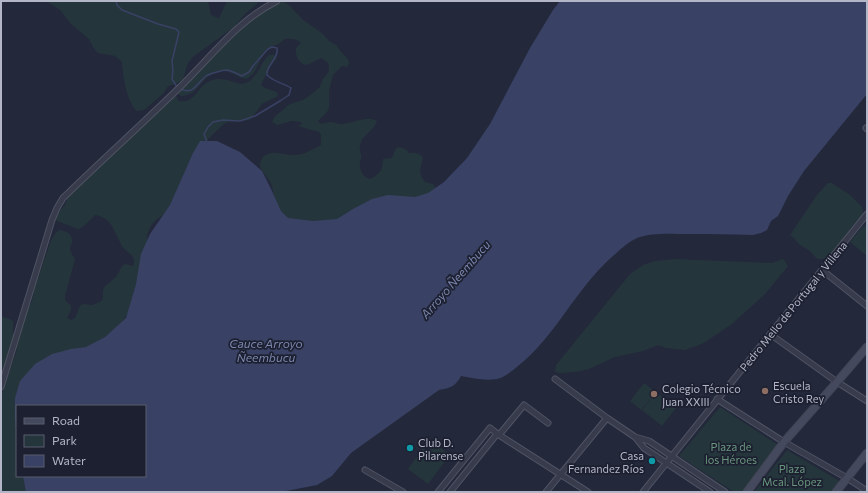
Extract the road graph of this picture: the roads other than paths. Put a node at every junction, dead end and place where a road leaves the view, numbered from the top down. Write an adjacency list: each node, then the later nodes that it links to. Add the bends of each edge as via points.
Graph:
1 (277, 1): 9 (street, via 241,25 63,198 57,208)
2 (867, 214): 3 (street, Pedro Mello de Portugal y Villena)
3 (822, 270): 4 (street); 5 (street, Pedro Mello de Portugal y Villena)
4 (867, 306)
5 (770, 334): 8 (street); 10 (street, Pedro Mello de Portugal y Villena)
6 (867, 346): 8 (main road)
7 (555, 379): 12 (street)
8 (837, 382): 11 (street); 16 (main road)
9 (1, 387)
10 (718, 399): 16 (street); 18 (street, Pedro Mello de Portugal y Villena)
11 (867, 401)
12 (607, 418): 15 (street); 21 (street)
13 (548, 423): 14 (street, via 524,405)
14 (498, 434): 21 (street); 25 (street, via 490,428); 26 (street)
15 (635, 437): 18 (street); 19 (street, via 644,448)
16 (784, 442): 22 (street); 32 (main road)
17 (867, 453): 22 (main road)
18 (672, 456): 19 (street, Pedro Mello de Portugal y Villena); 31 (street)
19 (666, 462): 29 (street, Pedro Mello de Portugal y Villena); 30 (street)
20 (365, 470): 24 (street)
21 (560, 474): 27 (street); 28 (street)
22 (847, 478): 23 (street); 33 (main road)
23 (867, 491)
24 (403, 492)
25 (438, 492)
26 (450, 492)
27 (546, 492)
28 (588, 492)
29 (643, 492)
30 (710, 492)
31 (725, 492)
32 (748, 492)
33 (836, 492)

